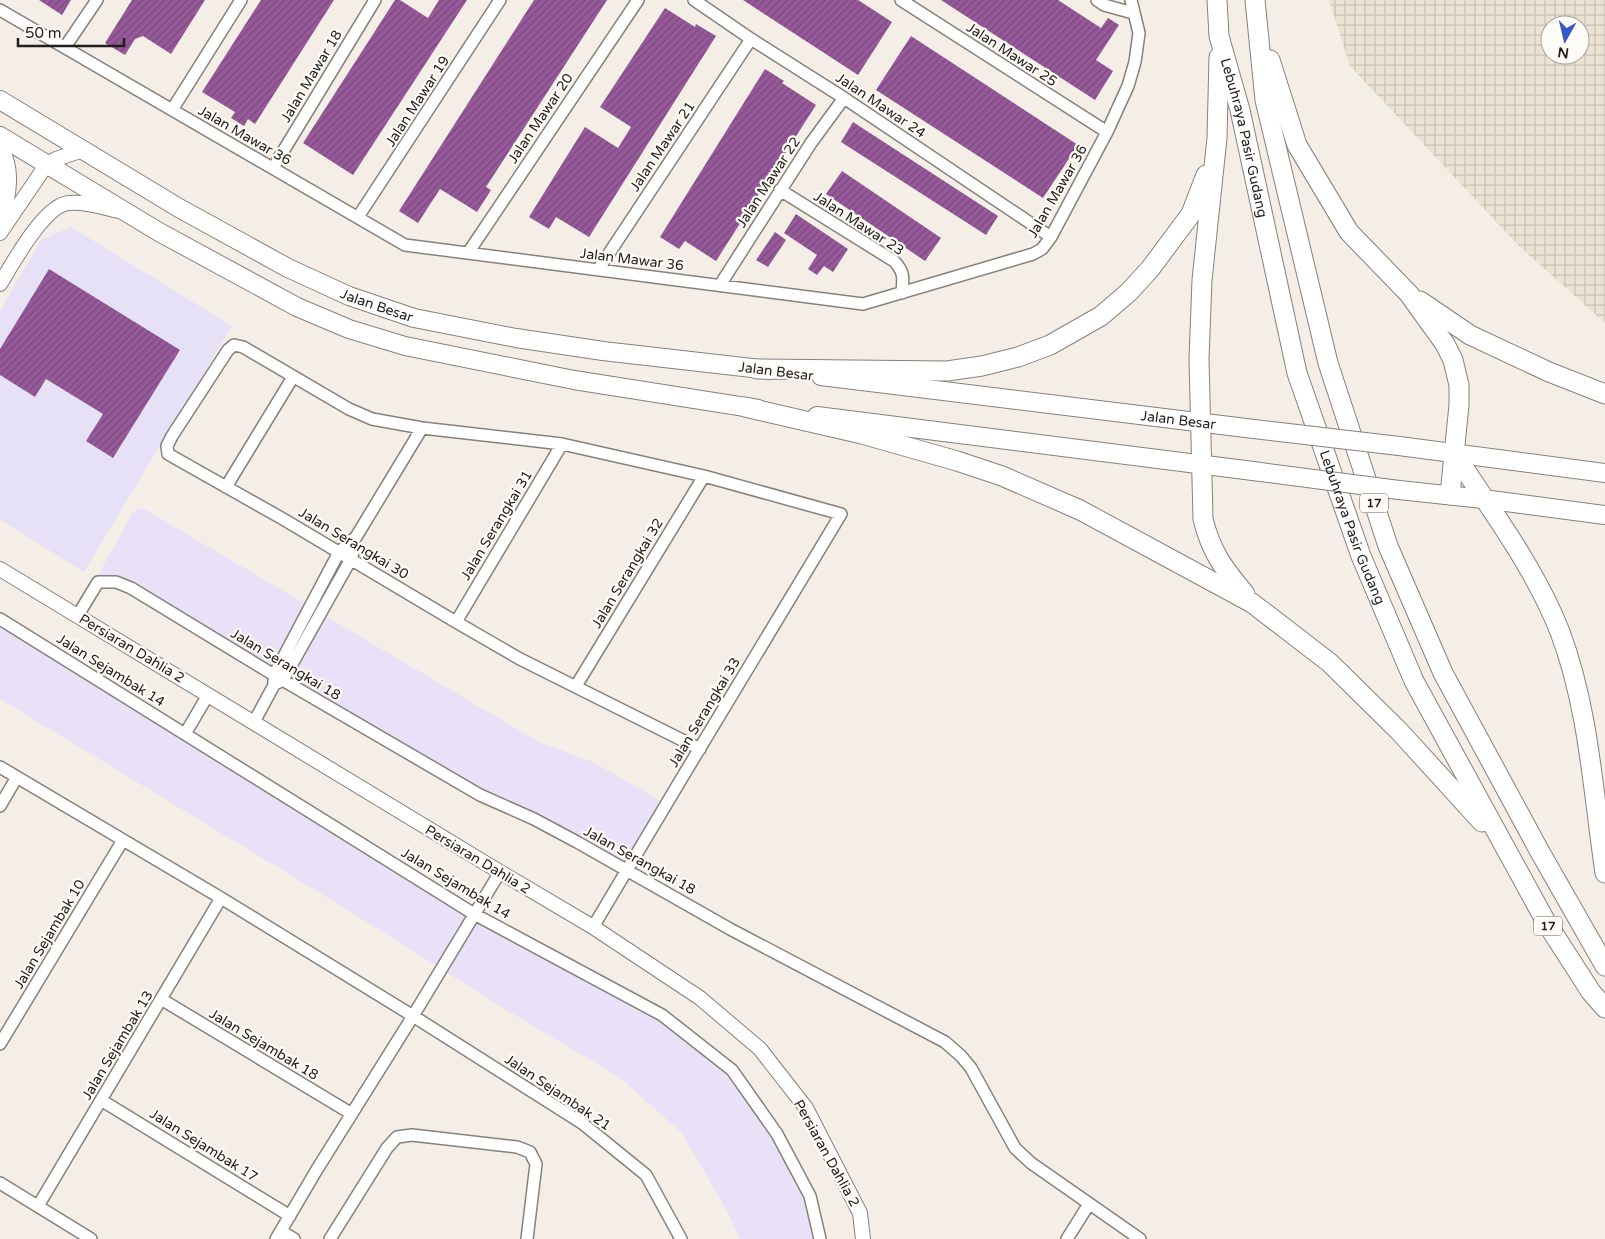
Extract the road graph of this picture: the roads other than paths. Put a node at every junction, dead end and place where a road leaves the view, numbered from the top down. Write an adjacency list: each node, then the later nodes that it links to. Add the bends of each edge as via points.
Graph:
1 (97, 0): 16 (street)
2 (241, 0): 19 (street)
3 (375, 0): 26 (street, Jalan Mawar 18)
4 (500, 0): 29 (street, Jalan Mawar 19)
5 (638, 0): 33 (street, Jalan Mawar 20)
6 (694, 0): 15 (street, Jalan Mawar 24)
7 (901, 0): 20 (street, Jalan Mawar 25)
8 (1097, 0): 13 (street)
9 (1131, 0): 13 (street, Jalan Mawar 36)
10 (1217, 0): 14 (highway, Lebuhraya Pasir Gudang / 17)
11 (1256, 0): 38 (highway, via 1274,76 1297,145 1349,232); 81 (highway, Lebuhraya Pasir Gudang / 17, via 1265,100 1328,363 1388,546 1443,673)
12 (0, 10): 16 (street, Jalan Mawar 36)
13 (1133, 13): 20 (street, Jalan Mawar 36, via 1139,33 1135,62)
14 (1220, 36): 22 (highway); 74 (highway, Lebuhraya Pasir Gudang / 17, via 1240,110 1298,373 1358,547 1414,681)
15 (751, 39): 17 (street, Jalan Mawar 24); 34 (street, Jalan Mawar 21)
16 (65, 47): 19 (street, Jalan Mawar 36)
17 (844, 98): 27 (street, Jalan Mawar 22); 32 (street, Jalan Mawar 24)
18 (0, 100): 24 (main road, Jalan Besar)
19 (172, 110): 26 (street, Jalan Mawar 36)
20 (1107, 132): 32 (street, Jalan Mawar 36)
21 (0, 136): 25 (main road)
22 (1218, 138): 39 (highway, via 1191,214 1150,269 1130,292 1101,316 1050,345 1018,357 947,371); 43 (highway, via 1202,280)
23 (0, 150): 30 (main road, via 6,160 7,186)
24 (83, 150): 25 (street); 39 (main road, Jalan Besar, via 288,268 349,296 414,318 603,352)
25 (47, 164): 28 (main road); 31 (street)
26 (273, 168): 29 (street, Jalan Mawar 36)
27 (780, 190): 36 (street, Jalan Mawar 22); 37 (street, Jalan Mawar 23, via 894,261 902,269)
28 (125, 212): 35 (street, via 77,202 57,206 44,217); 42 (main road, via 297,307 349,329 404,346 574,380)
29 (358, 217): 33 (street, Jalan Mawar 36, via 405,245)
30 (0, 224)
31 (0, 233)
32 (1051, 237): 37 (street, Jalan Mawar 36, via 1042,249 1033,254)
33 (468, 253): 34 (street, Jalan Mawar 36)
34 (598, 270): 36 (street, Jalan Mawar 36)
35 (0, 284)
36 (720, 285): 37 (street, Jalan Mawar 36, via 863,304)
37 (902, 294)
38 (1409, 294): 41 (highway, via 1470,336); 46 (highway, via 1445,344 1458,377)
39 (758, 369): 43 (main road, Jalan Besar)
40 (293, 377): 44 (street, via 372,419); 50 (street); 50 (street, Jalan Serangkai 30, via 234,345 172,436 167,446 168,454)
41 (1605, 394)
42 (745, 407): 47 (main road); 58 (highway, via 870,436 1002,476 1080,510)
43 (1200, 422): 46 (main road, Jalan Besar, bridge); 47 (highway)
44 (422, 428): 45 (street); 54 (street)
45 (562, 444): 49 (street); 61 (street, Jalan Serangkai 31)
46 (1454, 453): 48 (main road, Jalan Besar); 51 (highway); 52 (highway)
47 (1202, 464): 51 (main road, bridge); 58 (highway, via 1203,519 1207,536 1221,565)
48 (1605, 473)
49 (704, 476): 63 (street, Jalan Serangkai 32); 67 (street, Jalan Serangkai 33, via 841,514)
50 (226, 487): 55 (street, Jalan Serangkai 30)
51 (1450, 495): 52 (main road)
52 (1483, 498): 53 (main road); 72 (highway, via 1535,579 1562,639 1586,727)
53 (1605, 515)
54 (356, 537): 55 (street); 56 (street)
55 (339, 552): 56 (street, Jalan Serangkai 30); 62 (street)
56 (351, 559): 61 (street, Jalan Serangkai 30); 62 (street)
57 (0, 569): 59 (street, Persiaran Dahlia 2)
58 (1252, 603): 74 (highway, via 1330,662 1399,731)
59 (78, 615): 62 (street, Jalan Serangkai 18, via 98,582 116,582 131,588); 64 (street, Persiaran Dahlia 2)
60 (0, 619): 66 (street, Jalan Sejambak 14)
61 (456, 622): 63 (street, Jalan Serangkai 30, via 520,659)
62 (277, 680): 65 (street); 75 (street, Jalan Serangkai 18, via 480,795 543,824)
63 (576, 686): 67 (street, Jalan Serangkai 30)
64 (208, 695): 65 (street, Persiaran Dahlia 2); 66 (street)
65 (254, 722): 76 (street, Persiaran Dahlia 2)
66 (185, 734): 79 (street, Jalan Sejambak 14)
67 (700, 749): 75 (street, Jalan Serangkai 33)
68 (0, 767): 69 (street)
69 (17, 777): 71 (street); 73 (street)
70 (1605, 796): 72 (highway)
71 (0, 806)
72 (1598, 827): 77 (highway)
73 (123, 840): 78 (street); 85 (street, Jalan Sejambak 10)
74 (1503, 845): 83 (highway, Lebuhraya Pasir Gudang / 17, via 1546,922)
75 (627, 870): 80 (street, Jalan Serangkai 33); 89 (street, Jalan Serangkai 18, via 730,929 945,1042 971,1068 1015,1148)
76 (500, 872): 79 (street); 80 (street, Persiaran Dahlia 2)
77 (1605, 873)
78 (221, 898): 82 (street, Jalan Sejambak 13); 84 (street)
79 (474, 914): 84 (street); 98 (street, Jalan Sejambak 14, via 662,1014 732,1070 777,1134 810,1196)
80 (593, 927): 99 (street, Persiaran Dahlia 2, via 700,998 760,1050 806,1108 860,1213)
81 (1605, 966)
82 (161, 999): 86 (street, Jalan Sejambak 13); 87 (street, Jalan Sejambak 18)
83 (1605, 1008)
84 (413, 1016): 87 (street); 97 (street, Jalan Sejambak 21, via 582,1123 646,1176)
85 (0, 1044)
86 (101, 1100): 90 (street, Jalan Sejambak 13); 91 (street, Jalan Sejambak 17)
87 (352, 1114): 91 (street)
88 (0, 1183): 90 (street)
89 (1089, 1204): 100 (street); 101 (street, Jalan Serangkai 18)
90 (38, 1206): 93 (street)
91 (290, 1216): 92 (street)
92 (279, 1235): 94 (street)
93 (91, 1239)
94 (294, 1239)
95 (330, 1239): 96 (street, via 387,1148 397,1137 412,1135 517,1147 530,1152 536,1164)
96 (527, 1239)
97 (681, 1239)
98 (820, 1239)
99 (863, 1239)
100 (1067, 1239)
101 (1140, 1239)

